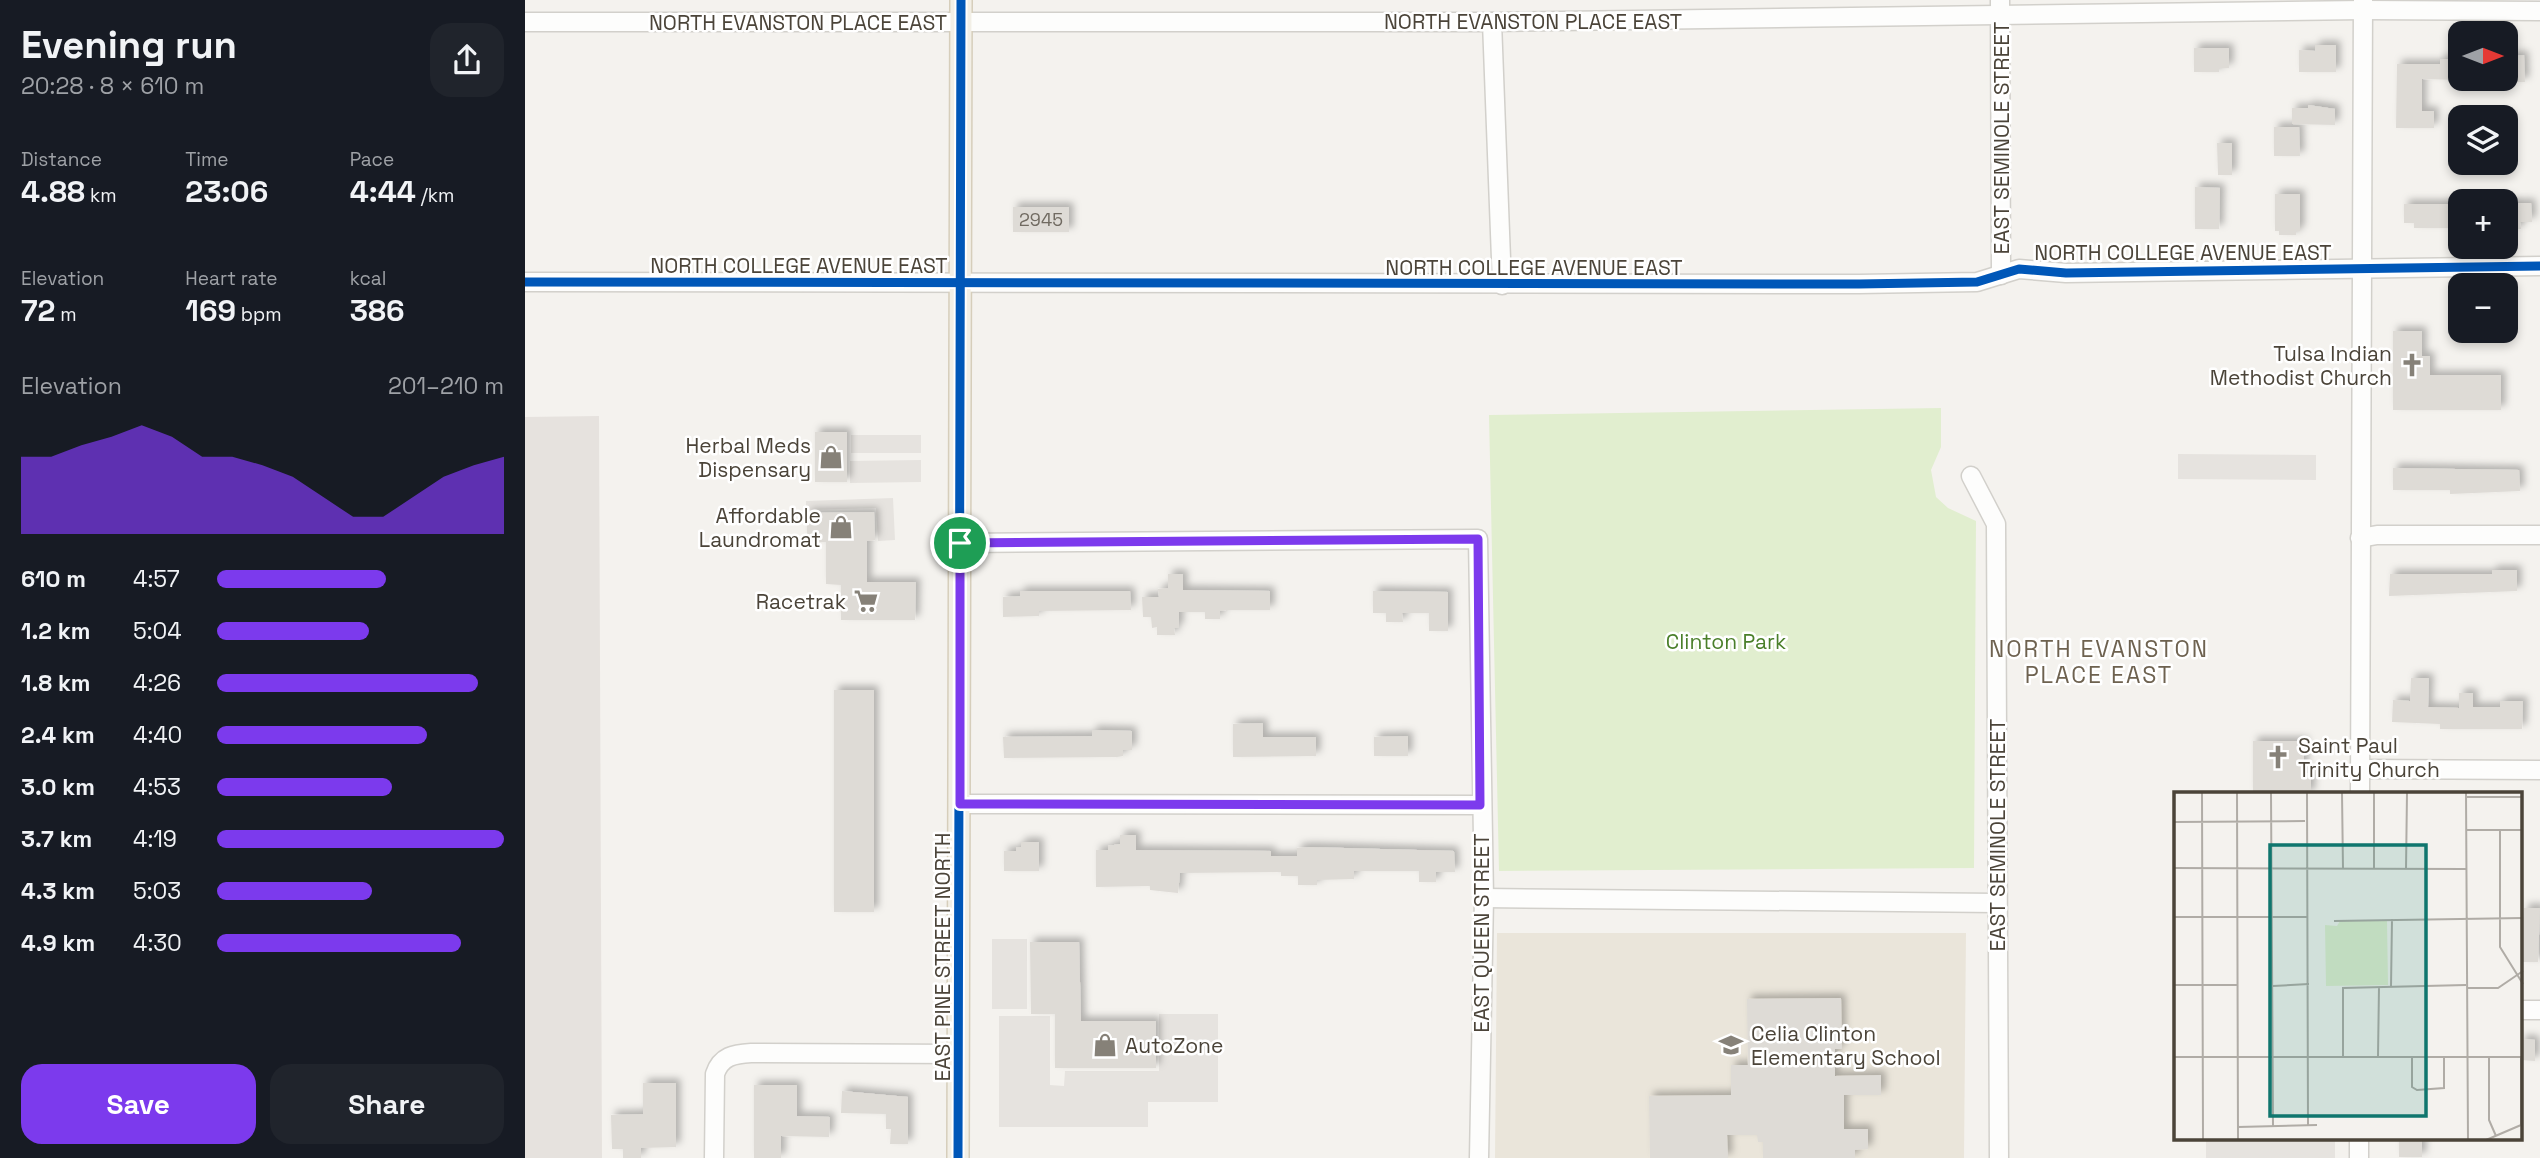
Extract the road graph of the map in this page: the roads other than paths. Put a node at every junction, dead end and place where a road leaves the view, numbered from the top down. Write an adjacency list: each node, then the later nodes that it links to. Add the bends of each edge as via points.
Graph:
1 (961, 0): 6 (main road, EAST PINE STREET NORTH)
2 (2363, 5): 3 (street, NORTH EVANSTON PLACE EAST); 4 (street, NORTH EVANSTON PLACE EAST); 9 (street)
3 (2000, 8): 7 (street, NORTH EVANSTON PLACE EAST); 10 (street, EAST SEMINOLE STREET)
4 (2540, 11)
5 (525, 22): 6 (street, NORTH EVANSTON PLACE EAST)
6 (961, 22): 7 (street, NORTH EVANSTON PLACE EAST); 12 (main road, EAST PINE STREET NORTH)
7 (1492, 22): 13 (street)
8 (2540, 266): 9 (street, NORTH COLLEGE AVENUE EAST)
9 (2364, 269): 10 (street, NORTH COLLEGE AVENUE EAST, via 2019,269); 16 (street)
10 (2001, 275): 13 (street, NORTH COLLEGE AVENUE EAST, via 1977,282)
11 (525, 282): 12 (street, NORTH COLLEGE AVENUE EAST)
12 (959, 283): 13 (street, NORTH COLLEGE AVENUE EAST); 17 (main road, EAST PINE STREET NORTH)
13 (1502, 285)
14 (1971, 476): 24 (street, EAST SEMINOLE STREET, via 1996,524)
15 (2540, 535): 16 (street)
16 (2360, 538): 18 (street)
17 (960, 543): 21 (main road, EAST PINE STREET NORTH); 22 (street, EAST QUEEN STREET, via 1478,539)
18 (2360, 769): 19 (street); 20 (street)
19 (2540, 770)
20 (2360, 792)
21 (960, 804): 22 (street); 27 (main road, EAST PINE STREET NORTH)
22 (1480, 805): 23 (street, EAST QUEEN STREET)
23 (1484, 898): 24 (street); 31 (street, EAST QUEEN STREET)
24 (1996, 903): 32 (street, EAST SEMINOLE STREET)
25 (2522, 1010): 26 (street)
26 (2540, 1010)
27 (959, 1054): 29 (street, via 751,1053 728,1057 719,1063 714,1090); 30 (main road, EAST PINE STREET NORTH)
28 (2359, 1140): 33 (street)
29 (714, 1158)
30 (958, 1158)
31 (1479, 1158)
32 (1999, 1158)
33 (2359, 1158)

